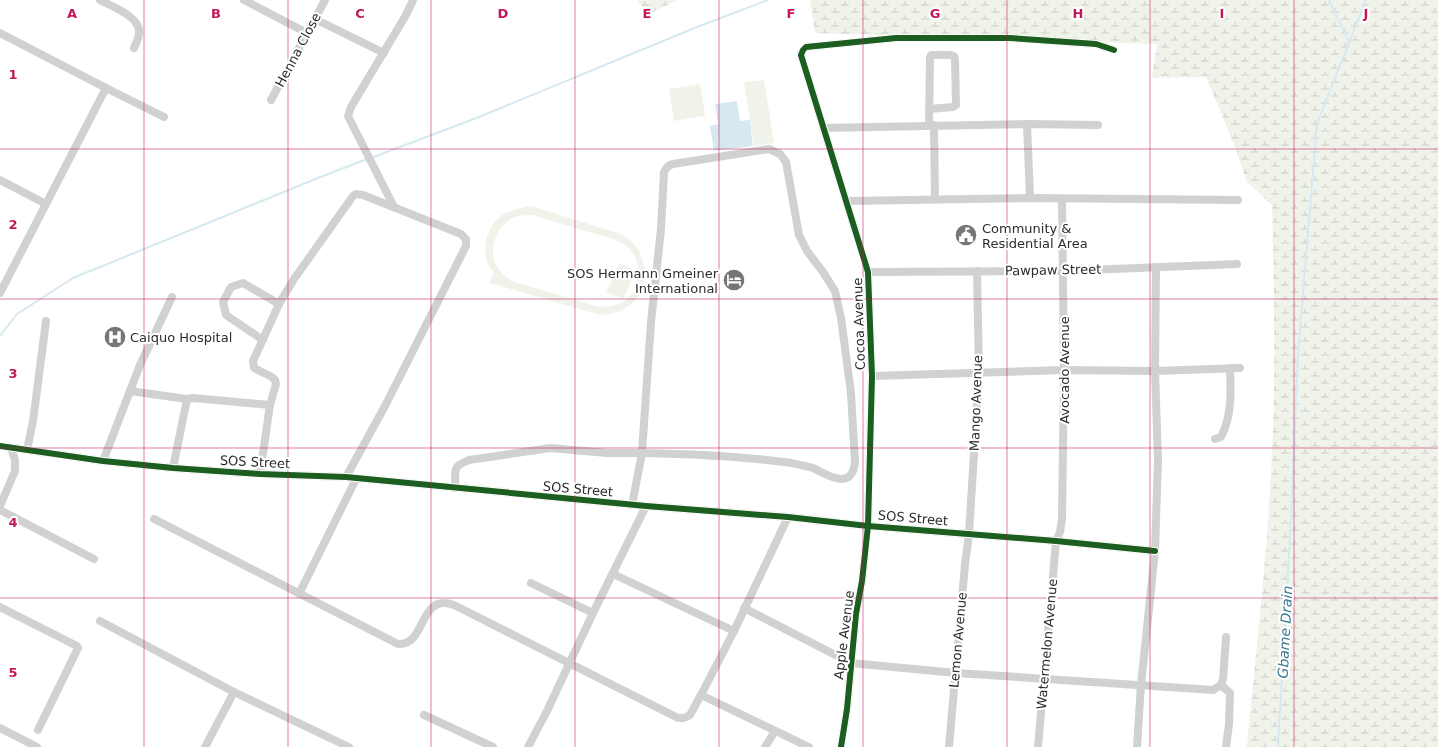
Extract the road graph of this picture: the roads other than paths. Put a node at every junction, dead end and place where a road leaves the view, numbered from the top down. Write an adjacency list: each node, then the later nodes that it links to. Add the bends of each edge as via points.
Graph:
1 (100, 0): 8 (street, via 137,22 140,31)
2 (244, 0): 7 (street)
3 (325, 0): 5 (street, Henna Close)
4 (413, 0): 10 (street)
5 (314, 19): 7 (street, Henna Close); 10 (street)
6 (0, 33): 11 (street)
7 (307, 33): 12 (street, Henna Close)
8 (134, 48)
9 (1114, 50): 18 (street, Cocoa Avenue, via 1096,44 1010,38 896,38 806,47 801,55)
10 (384, 53): 26 (street, via 348,116)
11 (106, 88): 14 (street); 25 (street)
12 (271, 100)
13 (929, 109): 13 (street, via 931,55 954,56 956,105); 16 (street)
14 (164, 117)
15 (1027, 124): 16 (street); 17 (street); 20 (street)
16 (931, 126): 18 (street); 21 (street)
17 (1098, 126)
18 (823, 128): 24 (street, Cocoa Avenue)
19 (0, 180): 25 (street)
20 (1030, 198): 21 (street); 22 (street)
21 (935, 199): 24 (street)
22 (1062, 199): 23 (street); 30 (street, Avocado Avenue)
23 (1238, 200)
24 (846, 201): 31 (street, Cocoa Avenue)
25 (46, 204): 32 (street)
26 (394, 207): 34 (street, via 363,195 353,196); 54 (street, via 461,234 466,239 466,246)
27 (1237, 264): 28 (street, Pawpaw Street)
28 (1156, 267): 30 (street, Pawpaw Street); 40 (street)
29 (977, 271): 30 (street, Pawpaw Street); 31 (street, Pawpaw Street); 41 (street, Mango Avenue)
30 (1063, 271): 39 (street, Avocado Avenue)
31 (868, 272): 42 (street, Cocoa Avenue)
32 (0, 293)
33 (172, 297): 43 (street)
34 (279, 304): 36 (street); 36 (street, via 243,282 231,287 223,302 226,315)
35 (46, 321): 49 (street)
36 (263, 340): 45 (street, via 253,364 254,368 275,380)
37 (1230, 368): 38 (street); 40 (street); 46 (street, via 1229,414 1221,438)
38 (1240, 368)
39 (1064, 370): 40 (street); 41 (street); 65 (street, Avocado Avenue, via 1062,519)
40 (1156, 371): 66 (street, via 1158,460)
41 (979, 373): 42 (street); 64 (street, Mango Avenue)
42 (872, 376): 63 (street, Cocoa Avenue)
43 (130, 391): 44 (street); 51 (street)
44 (187, 399): 45 (street); 52 (street)
45 (270, 405): 53 (street)
46 (1215, 439)
47 (0, 446): 48 (street, SOS Street)
48 (11, 448): 49 (street, SOS Street); 58 (street, via 15,471)
49 (27, 450): 51 (street, SOS Street)
50 (642, 453): 50 (street, via 664,172 668,165 672,164 774,150 786,162 799,235 834,291 841,318 850,393 854,470 850,476 842,479 789,463 697,454); 56 (street, via 550,448 469,460 456,467); 57 (street)
51 (103, 461): 52 (street, SOS Street)
52 (173, 468): 53 (street, SOS Street)
53 (260, 474): 54 (street, SOS Street)
54 (346, 477): 55 (street, SOS Street)
55 (356, 479): 56 (street, SOS Street); 70 (street)
56 (455, 488): 57 (street, SOS Street)
57 (632, 505): 59 (street, SOS Street)
58 (0, 506)
59 (646, 506): 61 (street, SOS Street); 68 (street)
60 (0, 510): 67 (street)
61 (788, 516): 63 (street, SOS Street); 72 (street)
62 (154, 518): 70 (street)
63 (868, 526): 64 (street, SOS Street); 78 (street, Apple Avenue)
64 (969, 534): 65 (street, SOS Street); 79 (street, Lemon Avenue)
65 (1056, 541): 66 (street, SOS Street); 80 (street, Watermelon Avenue)
66 (1155, 551): 81 (street)
67 (94, 559)
68 (613, 574): 73 (street); 75 (street)
69 (531, 582): 73 (street)
70 (299, 594): 77 (street, via 403,645 411,642 431,608 437,603 447,602)
71 (0, 607): 87 (street, via 78,648)
72 (744, 608): 75 (street); 78 (street)
73 (594, 613): 77 (street)
74 (100, 620): 83 (street)
75 (734, 631): 84 (street)
76 (1226, 637): 82 (street)
77 (570, 663): 84 (street, via 678,718 690,715); 93 (street)
78 (851, 663): 79 (street); 96 (street, Apple Avenue)
79 (956, 673): 80 (street); 97 (street, Lemon Avenue)
80 (1044, 679): 81 (street); 98 (street, Watermelon Avenue)
81 (1141, 685): 82 (street, via 1213,690); 99 (street)
82 (1221, 685): 100 (street, via 1230,692)
83 (234, 692): 90 (street); 91 (street)
84 (701, 695): 88 (street)
85 (424, 715): 92 (street)
86 (0, 728): 89 (street)
87 (38, 730)
88 (775, 731): 94 (street); 95 (street)
89 (37, 747)
90 (205, 747)
91 (349, 747)
92 (493, 747)
93 (528, 747)
94 (766, 747)
95 (809, 747)
96 (841, 747)
97 (949, 747)
98 (1038, 747)
99 (1136, 747)
100 (1226, 747)

